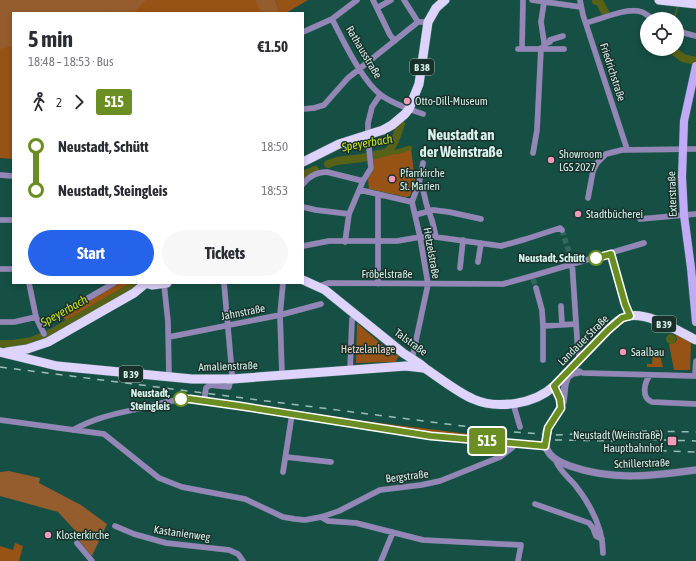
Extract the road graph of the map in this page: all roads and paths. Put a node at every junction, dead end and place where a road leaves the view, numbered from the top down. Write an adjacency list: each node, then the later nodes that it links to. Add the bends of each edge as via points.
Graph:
1 (357, 0): 15 (street)
2 (373, 0): 13 (street)
3 (391, 0): 13 (street)
4 (404, 0): 16 (street)
5 (445, 0): 17 (main road, B 38, via 436,8)
6 (523, 0): 24 (street, via 520,49)
7 (532, 0): 10 (street)
8 (580, 0): 12 (street, Friedrichstraße)
9 (659, 0): 11 (main road)
10 (544, 2): 12 (street); 24 (street, via 541,22)
11 (696, 4)
12 (581, 7): 18 (street, Friedrichstraße)
13 (377, 8): 23 (street)
14 (640, 12): 18 (street, via 612,15)
15 (332, 19): 19 (street); 27 (street, Rathausstraße)
16 (418, 22): 17 (street); 23 (street)
17 (428, 22): 30 (main road, B 38, via 419,84)
18 (586, 23): 33 (street, Friedrichstraße)
19 (304, 32)
20 (684, 33): 22 (street)
21 (563, 36): 24 (street, via 550,40)
22 (696, 36)
23 (395, 41): 27 (street)
24 (543, 47): 25 (street); 36 (street)
25 (564, 49)
26 (696, 66): 34 (main road, Exterstraße, via 685,116)
27 (359, 69): 28 (street, Rathausstraße); 29 (street, via 324,105)
28 (380, 95): 30 (street, Rathausstraße); 32 (street, via 368,122)
29 (304, 109)
30 (409, 109): 31 (street, Rathausstraße); 32 (main road, B 38, via 392,125)
31 (423, 114)
32 (368, 135): 37 (main road, B 38, via 339,144); 41 (street, via 370,168)
33 (627, 149): 34 (street); 46 (street, via 614,151 601,158 593,171)
34 (682, 149): 35 (street); 53 (main road, Exterstraße)
35 (696, 149)
36 (533, 153)
37 (304, 162)
38 (423, 163): 43 (street)
39 (0, 176): 40 (street)
40 (12, 176)
41 (363, 181): 42 (street, via 322,172); 44 (street)
42 (304, 183)
43 (419, 183): 47 (street); 49 (street)
44 (360, 190): 45 (street); 50 (street)
45 (378, 194): 47 (street); 62 (street)
46 (588, 198)
47 (412, 202): 52 (street, Hetzelstraße)
48 (304, 207): 50 (street)
49 (429, 211): 52 (street); 54 (street); 60 (street)
50 (349, 214): 63 (street)
51 (696, 214): 53 (street)
52 (415, 215): 59 (street, Hetzelstraße)
53 (684, 215): 55 (street); 70 (main road, Exterstraße)
54 (482, 219)
55 (640, 219)
56 (0, 220): 57 (street)
57 (12, 220)
58 (561, 229): 64 (street, via 501,246)
59 (420, 237): 60 (street); 62 (street); 83 (street, Hetzelstraße)
60 (436, 237): 61 (street)
61 (463, 240): 64 (street); 71 (street)
62 (378, 241): 63 (street); 82 (street)
63 (344, 242): 66 (street, via 329,241)
64 (481, 243): 68 (street)
65 (644, 243): 67 (street, Fröbelstraße)
66 (304, 246)
67 (611, 254): 69 (street, Fröbelstraße); 91 (street)
68 (478, 262)
69 (572, 264): 83 (street, Fröbelstraße, via 533,278 503,284); 95 (street)
70 (694, 267): 86 (main road, Exterstraße)
71 (460, 268)
72 (0, 269): 73 (street)
73 (12, 269)
74 (304, 280): 84 (main road, Talstraße)
75 (28, 284): 92 (street)
76 (112, 284): 98 (street)
77 (143, 284): 78 (main road); 103 (main road, via 71,330)
78 (156, 284)
79 (163, 284): 101 (street)
80 (224, 284): 96 (street)
81 (283, 284): 89 (street)
82 (378, 284): 83 (street, Fröbelstraße); 84 (street, Fröbelstraße)
83 (428, 284): 110 (street, Hetzelstraße)
84 (319, 286): 90 (main road, Talstraße)
85 (536, 288): 99 (street)
86 (695, 303): 94 (main road, Exterstraße)
87 (321, 304): 89 (street, Jahnstraße)
88 (561, 306): 97 (street)
89 (280, 315): 96 (street, Jahnstraße); 113 (street)
90 (358, 316): 105 (main road, Talstraße); 111 (street, via 352,320)
91 (630, 316): 102 (main road, B 39, via 654,319); 106 (main road, Landauer Straße, via 617,322)
92 (36, 317): 93 (street); 98 (street)
93 (0, 322)
94 (696, 322)
95 (576, 324): 97 (street); 106 (street)
96 (228, 325): 101 (street, Jahnstraße); 117 (street)
97 (562, 325): 99 (street)
98 (40, 326): 100 (street)
99 (543, 326): 107 (street)
100 (44, 334)
101 (169, 337): 116 (street)
102 (696, 340)
103 (27, 349): 104 (main road); 108 (main road)
104 (0, 352): 108 (main road, Amalienstraße)
105 (403, 353): 110 (main road, Talstraße); 110 (main road)
106 (580, 359): 112 (main road, Landauer Straße)
107 (543, 360)
108 (32, 361): 116 (main road, Amalienstraße / B 39, via 78,369)
109 (696, 361): 115 (street)
110 (405, 364): 111 (main road, Amalienstraße / B 39); 121 (main road, Talstraße, via 420,364 475,400 493,404)
111 (350, 371): 113 (main road, Amalienstraße / B 39)
112 (572, 373): 114 (street); 118 (main road, Landauer Straße); 119 (street)
113 (282, 375): 117 (main road, Amalienstraße / B 39)
114 (650, 375): 115 (street); 122 (street, via 645,383 645,395 650,402)
115 (696, 376)
116 (169, 377): 117 (main road, Amalienstraße / B 39)
117 (232, 379): 120 (street, via 230,387 210,385 206,388)
118 (554, 386): 119 (street); 121 (main road, Landauer Straße, via 533,400); 123 (street)
119 (564, 390): 123 (street)
120 (204, 401): 124 (street); 127 (street, via 175,400 107,415 90,420)
121 (513, 403): 126 (street)
122 (696, 404)
123 (561, 408): 129 (street, bridge, via 546,432)
124 (292, 414): 128 (street, via 431,436); 130 (street)
125 (0, 420): 127 (street)
126 (520, 427)
127 (73, 430): 136 (street, via 104,434 159,478 176,486 245,499 290,519)
128 (515, 443): 129 (street); 136 (street, Bergstraße, via 500,457 440,481 380,490 345,509)
129 (545, 444): 131 (street)
130 (286, 457): 132 (street); 134 (street)
131 (556, 460): 133 (street, Schillerstraße, via 609,476 650,476); 139 (street, via 586,500)
132 (330, 462)
133 (696, 470)
134 (283, 472)
135 (535, 504): 139 (street, via 589,524 596,536)
136 (321, 517): 138 (street, via 328,521 348,522)
137 (115, 526): 143 (street, Kastanienweg, via 166,543 229,550 238,554)
138 (393, 532): 144 (street); 145 (street, via 423,540 521,545)
139 (602, 539): 141 (street)
140 (77, 543): 142 (street)
141 (603, 553)
142 (92, 561)
143 (243, 561)
144 (381, 561)
145 (518, 561)

